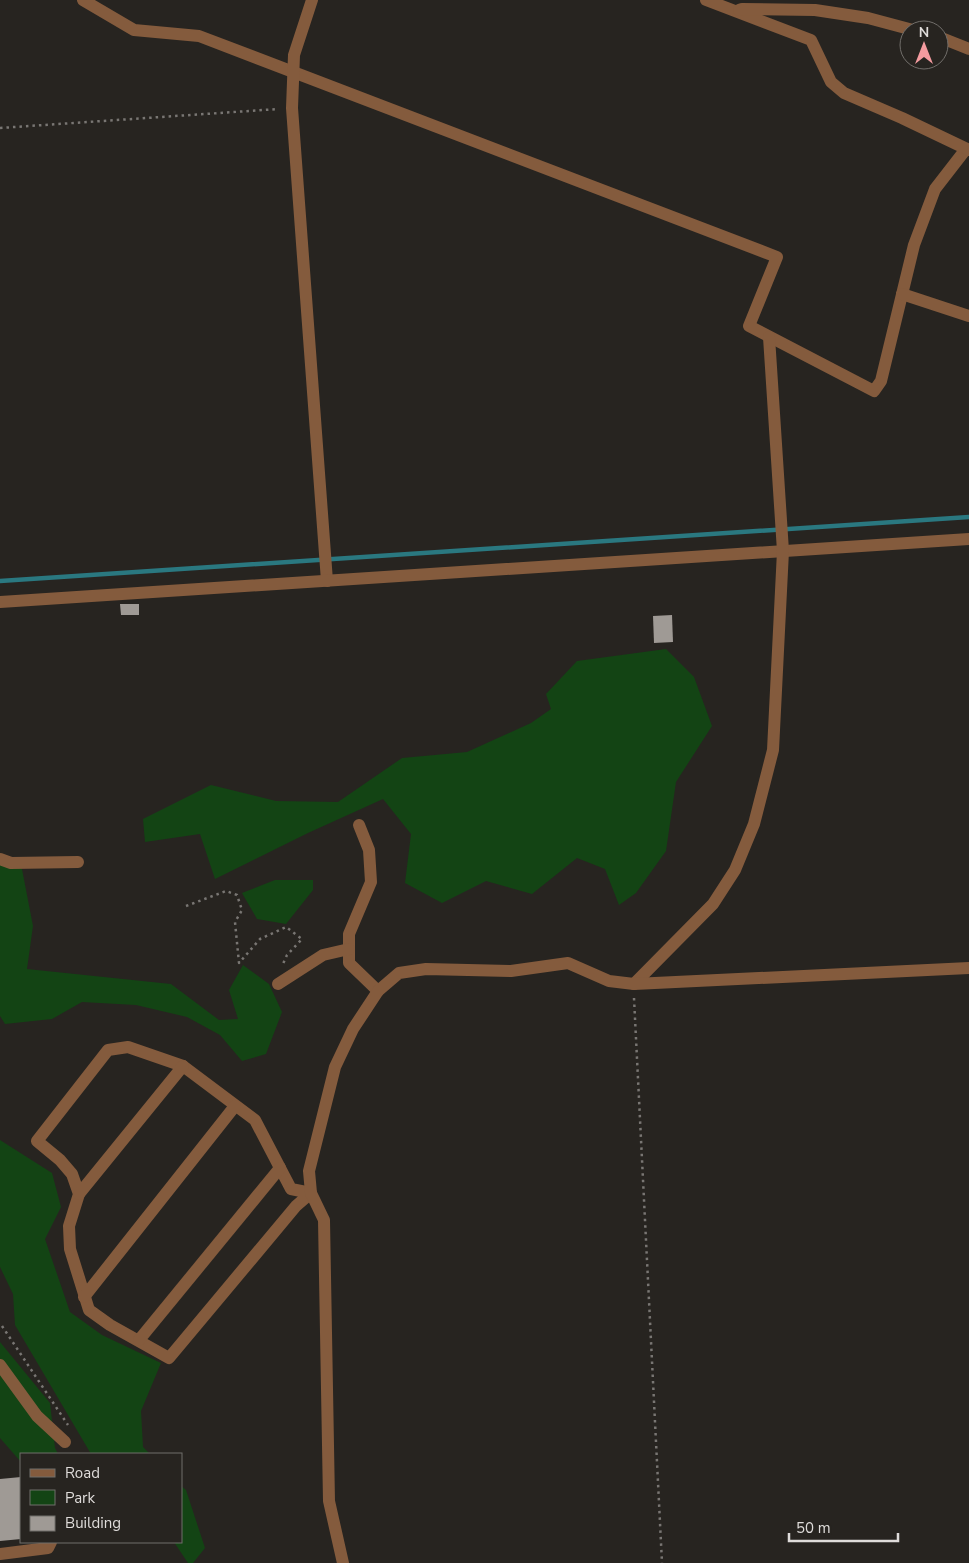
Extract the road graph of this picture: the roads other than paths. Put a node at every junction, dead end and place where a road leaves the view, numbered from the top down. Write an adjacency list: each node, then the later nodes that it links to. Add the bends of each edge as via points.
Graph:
1 (83, 0): 8 (street, via 134,30 199,36)
2 (312, 0): 8 (street, via 294,54)
3 (706, 0): 4 (street)
4 (738, 12): 5 (street, via 742,9 816,10); 9 (street, via 811,40 831,82 844,94)
5 (899, 26)
6 (949, 41): 7 (street)
7 (969, 49)
8 (293, 72): 12 (street, via 777,257 749,326); 15 (street, via 292,108)
9 (968, 149): 10 (street, via 934,189 914,245)
10 (902, 294): 11 (street); 12 (street, via 882,381 874,391)
11 (969, 316)
12 (769, 337): 14 (street)
13 (969, 539): 14 (street)
14 (783, 551): 15 (street); 23 (street, via 773,750 754,824 735,870 713,904)
15 (327, 581): 16 (street)
16 (0, 602)
17 (359, 825): 20 (street, via 369,850 371,882 349,934)
18 (0, 859): 19 (street, via 11,862)
19 (78, 862)
20 (349, 949): 22 (street, via 324,955); 24 (street, via 349,963)
21 (969, 968): 23 (street)
22 (278, 984)
23 (634, 984): 24 (street, via 609,981 568,963 511,970 426,969 399,973)
24 (378, 991): 29 (street, via 353,1029 335,1068 309,1171)
25 (182, 1066): 26 (street); 28 (street); 28 (street, via 128,1046 108,1050 37,1141 72,1174)
26 (235, 1106): 27 (street, via 255,1120); 30 (street)
27 (280, 1168): 29 (street, via 291,1189); 31 (street)
28 (79, 1194): 30 (street, via 69,1226 70,1248)
29 (311, 1194): 31 (street, via 296,1206 169,1358); 36 (street, via 324,1220 329,1501)
30 (84, 1297): 31 (street, via 89,1310 110,1326)
31 (139, 1340)
32 (0, 1365): 33 (street, via 37,1416)
33 (65, 1442)
34 (50, 1543): 35 (street, via 48,1548)
35 (0, 1554)
36 (343, 1563)

